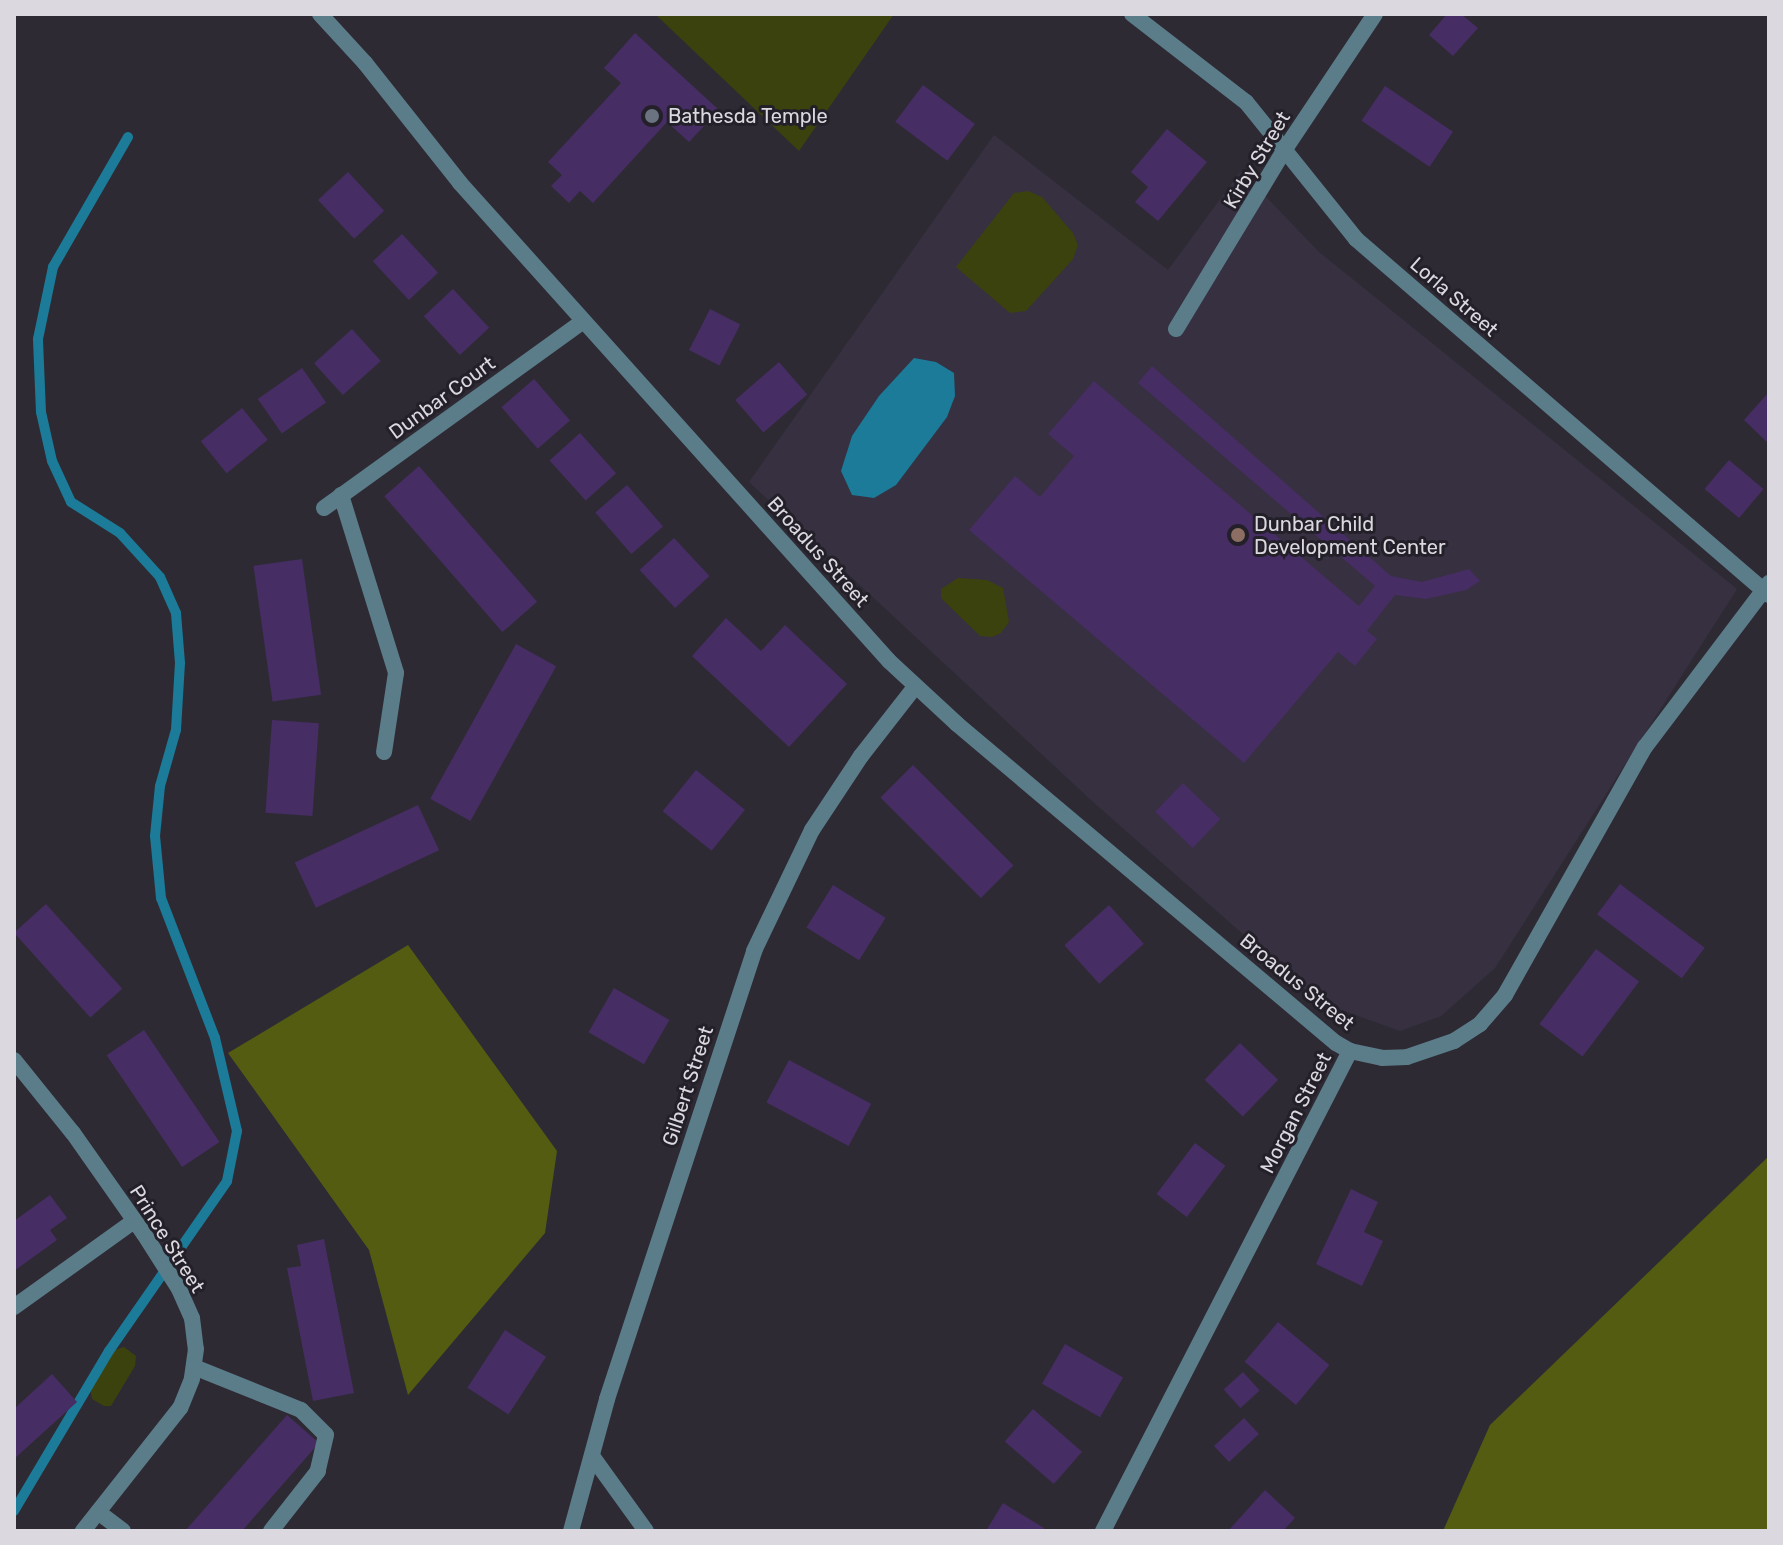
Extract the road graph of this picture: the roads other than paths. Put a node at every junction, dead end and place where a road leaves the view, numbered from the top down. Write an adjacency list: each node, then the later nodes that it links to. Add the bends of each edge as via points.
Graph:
1 (320, 14): 5 (street, Broadus Street)
2 (1132, 14): 4 (street, Lorla Street, via 1246,102)
3 (1375, 14): 4 (street, Kirby Street)
4 (1285, 149): 6 (street, Kirby Street); 9 (street, Lorla Street, via 1356,239)
5 (583, 321): 7 (street, Dunbar Court); 10 (street, Broadus Street)
6 (1176, 329)
7 (341, 495): 8 (street, Dunbar Court); 11 (street, via 396,673)
8 (324, 508)
9 (1767, 590): 12 (street, Morgan Street, via 1645,747 1505,995 1480,1024 1454,1041 1407,1057 1374,1058)
10 (915, 687): 12 (street, Broadus Street); 17 (street, Gilbert Street, via 861,756 780,889 754,951)
11 (384, 752)
12 (1350, 1051): 24 (street, Morgan Street)
13 (14, 1060): 14 (street, Prince Street)
14 (134, 1221): 15 (street); 16 (street, Prince Street, via 192,1318)
15 (14, 1307)
16 (194, 1367): 18 (street, Prince Street, via 180,1408); 21 (street, via 301,1410 326,1435 318,1471)
17 (592, 1456): 22 (street, Gilbert Street); 23 (street)
18 (98, 1512): 19 (street, Prince Street); 20 (street)
19 (83, 1531)
20 (123, 1531)
21 (271, 1531)
22 (571, 1531)
23 (646, 1531)
24 (1103, 1531)

